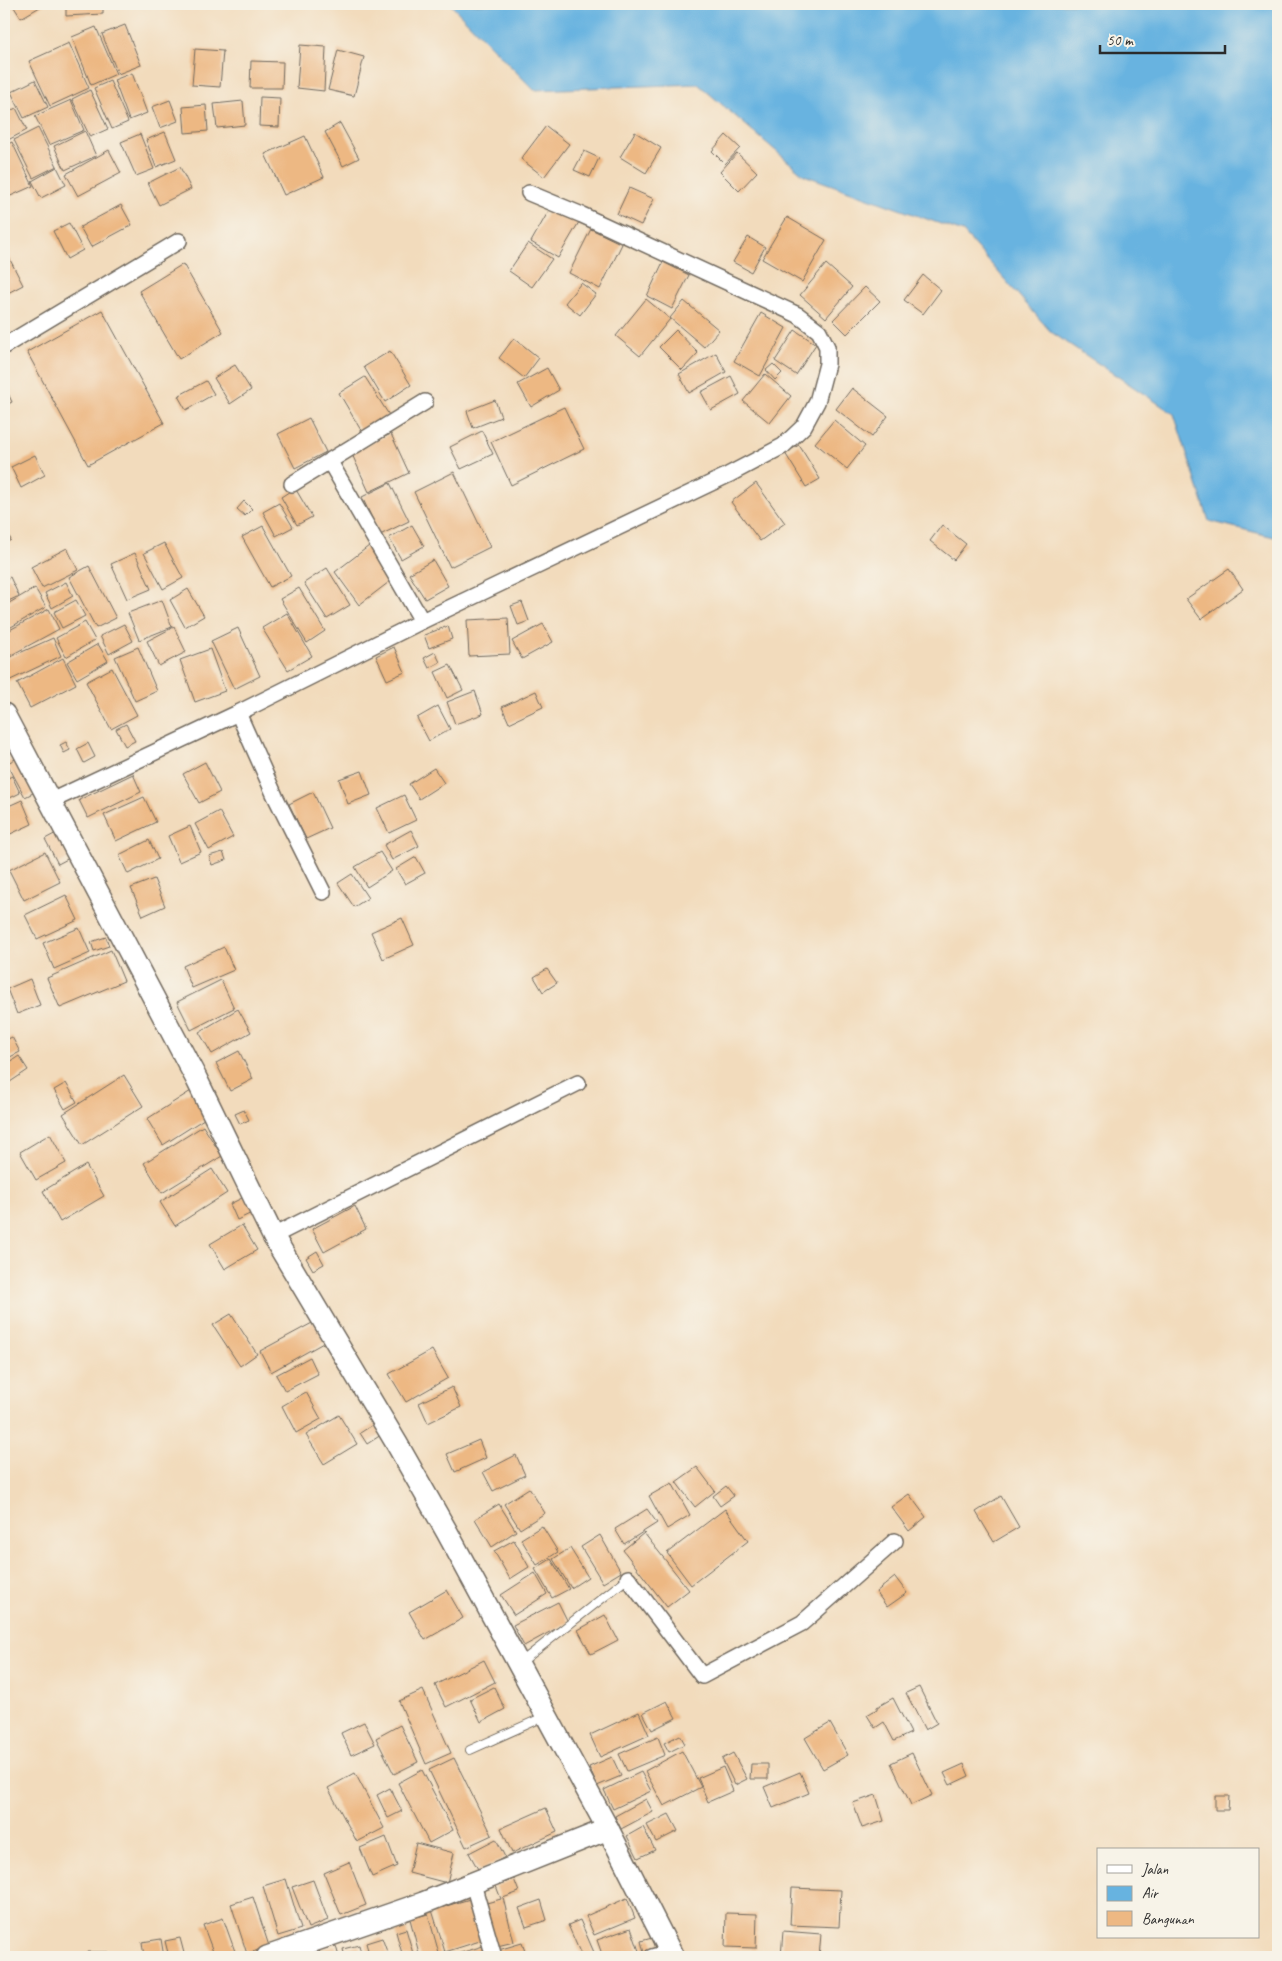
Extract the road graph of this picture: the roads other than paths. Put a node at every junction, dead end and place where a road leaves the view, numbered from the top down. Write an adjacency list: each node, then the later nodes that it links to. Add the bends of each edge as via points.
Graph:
1 (529, 193): 7 (street, via 798,315 819,330 826,347 825,376 817,402 804,426 783,446)
2 (179, 241): 3 (street)
3 (4, 346)
4 (425, 402): 5 (street)
5 (330, 462): 6 (street); 7 (street)
6 (292, 484)
7 (422, 621): 8 (street)
8 (238, 713): 10 (street); 11 (street)
9 (4, 714): 10 (main road)
10 (50, 801): 13 (main road, via 196,1078)
11 (323, 892)
12 (578, 1083): 13 (street)
13 (273, 1236): 16 (main road, via 397,1444)
14 (894, 1540): 15 (street, via 802,1623 702,1676)
15 (628, 1578): 16 (lane)
16 (519, 1665): 17 (main road)
17 (546, 1715): 18 (lane); 19 (main road)
18 (470, 1750)
19 (608, 1828): 20 (main road); 21 (main road)
20 (473, 1884): 22 (main road); 23 (street)
21 (665, 1955)
22 (267, 1957)
23 (494, 1957)

